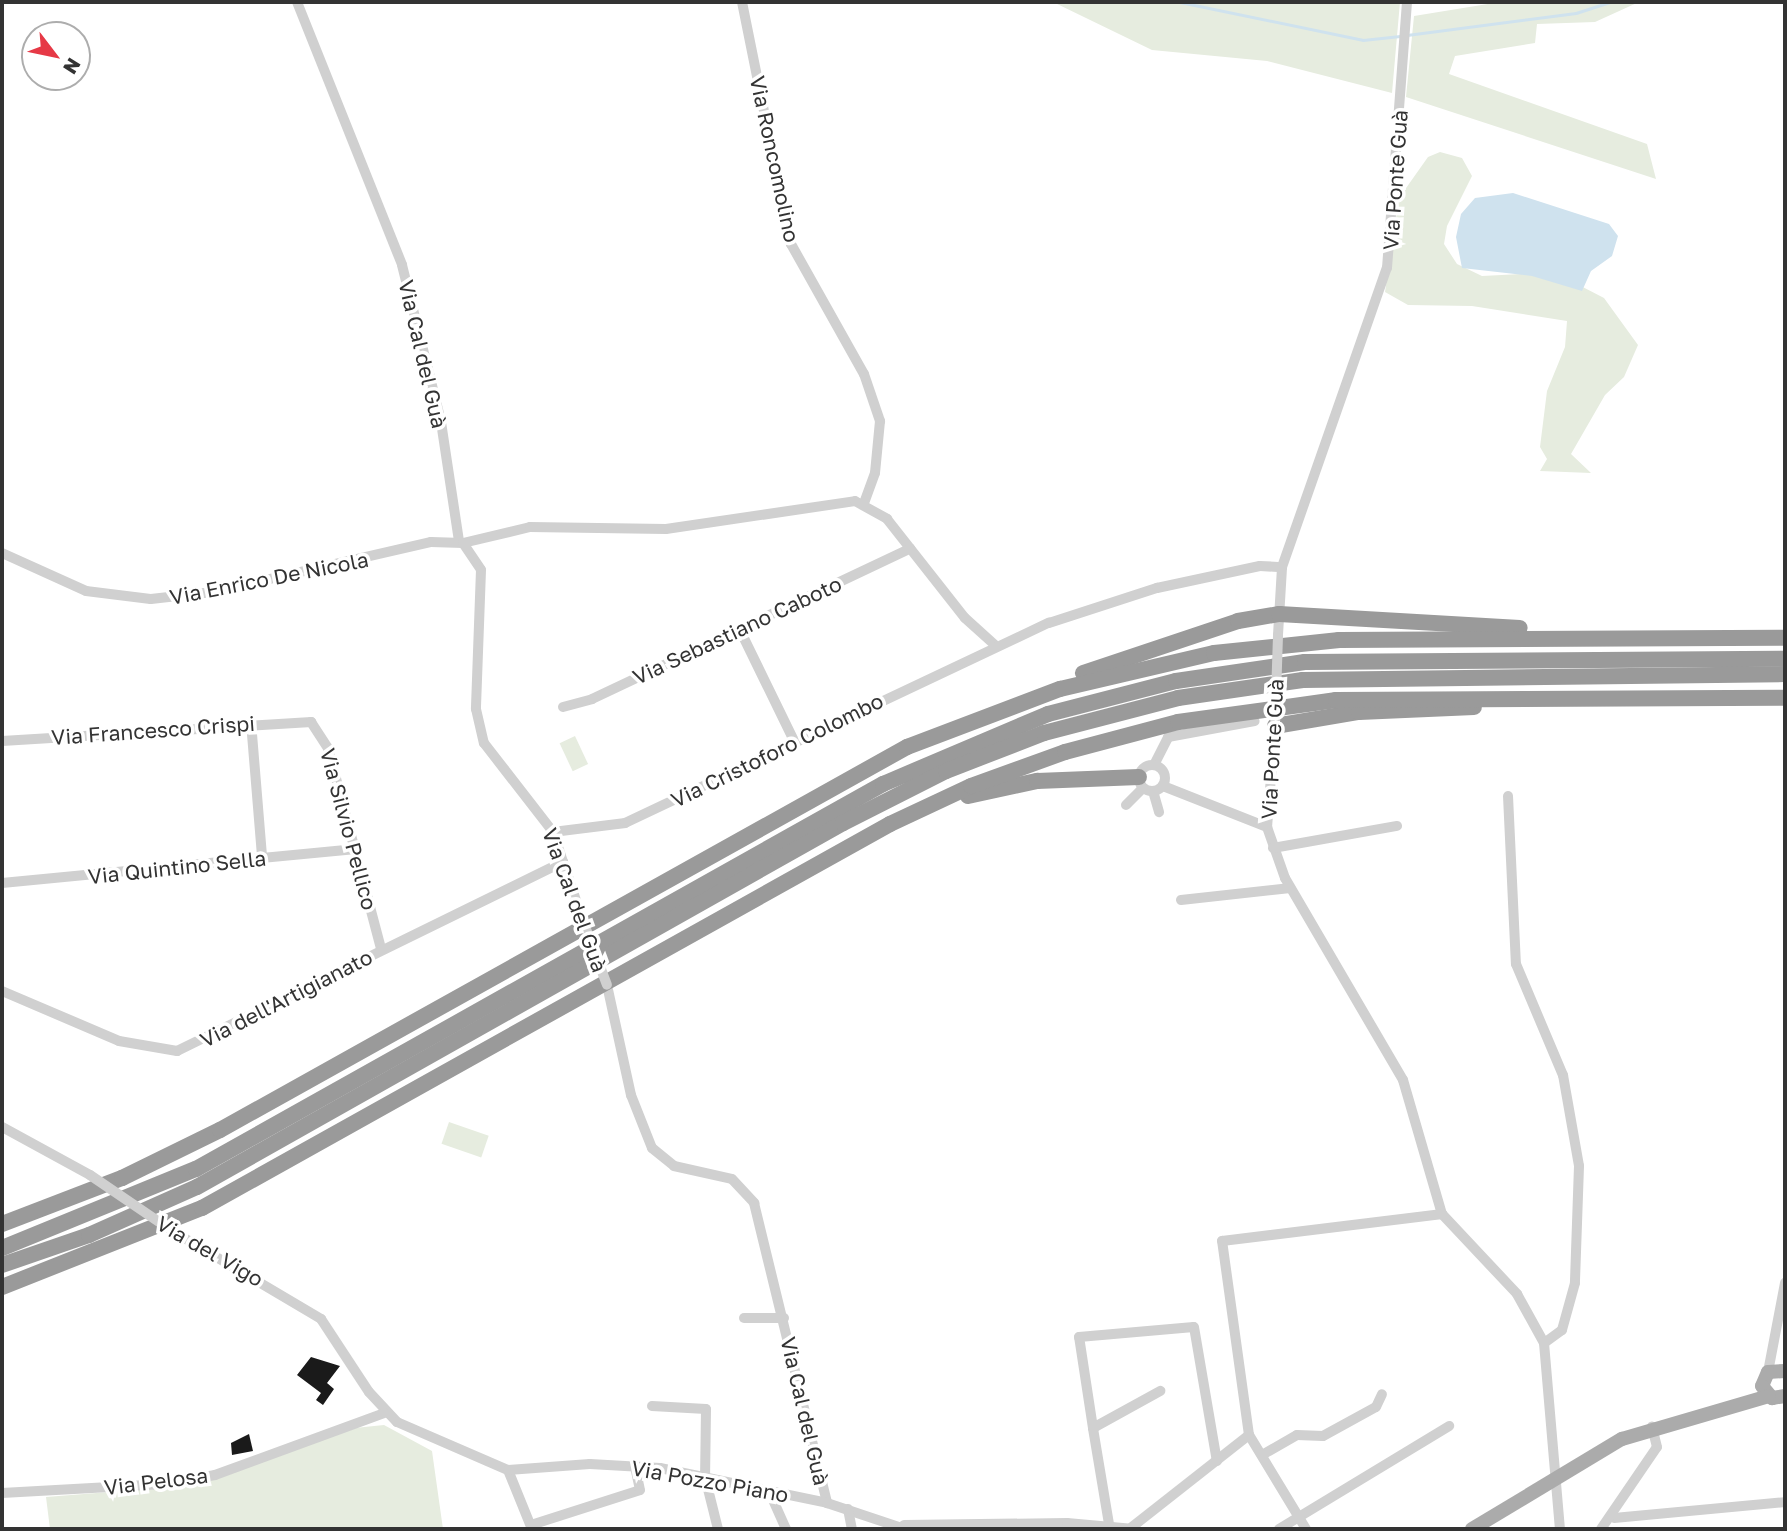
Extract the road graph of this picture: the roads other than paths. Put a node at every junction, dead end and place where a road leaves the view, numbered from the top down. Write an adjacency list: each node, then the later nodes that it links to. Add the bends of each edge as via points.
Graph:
1 (297, 2): 5 (street, Via Cal del Guà, via 402,265 441,422)
2 (742, 2): 4 (street, Via Roncomolino, via 791,244 850,346 880,421 875,473)
3 (1408, 2): 8 (street, Via Ponte Guà, via 1387,268)
4 (863, 503): 5 (street, via 821,502 666,529 530,527); 6 (street, via 887,519)
5 (461, 542): 7 (street, Via Enrico De Nicola, via 431,542 213,592 151,599 86,591); 33 (street, Via Cal del Guà, via 481,570 476,709 484,743)
6 (910, 549): 10 (street, Via Sebastiano Caboto); 13 (street, via 965,618)
7 (2, 553)
8 (1282, 567): 9 (street, Via Ponte Guà); 13 (street, Via Cristoforo Colombo, via 1260,566 1157,588)
9 (1279, 614): 11 (highway); 22 (street, Via Ponte Guà, bridge); 25 (highway, via 1175,641 989,706)
10 (739, 628): 18 (street, Via Sebastiano Caboto, via 592,699); 24 (street)
11 (1642, 637): 12 (highway); 25 (highway, via 1339,640 1214,653 1060,689)
12 (1785, 638)
13 (996, 646): 24 (street, Via Cristoforo Colombo)
14 (1785, 659): 47 (highway, via 1305,662 1176,681 1048,714 883,784 196,1169)
15 (1785, 674): 48 (highway, via 1303,680 1178,698 1044,733 946,771 843,823 206,1182 98,1231)
16 (1785, 698): 17 (highway)
17 (1640, 699): 22 (highway, via 1359,712); 36 (highway, via 1336,700 1178,722 1008,771)
18 (563, 707)
19 (304, 719): 21 (street, Via Francesco Crispi); 35 (street, Via Silvio Pellico, via 325,737)
20 (1255, 721): 26 (street, via 1168,737)
21 (251, 723): 23 (street, Via Francesco Crispi); 37 (street)
22 (1275, 726): 32 (street, Via Ponte Guà)
23 (2, 741)
24 (794, 741): 33 (street, Via Cristoforo Colombo, via 625,823)
25 (907, 747): 46 (highway, via 220,1130 122,1178)
26 (1154, 765): 27 (street); 27 (street, via 1164,773)
27 (1150, 785): 29 (street); 30 (street); 32 (street); 36 (highway, via 1037,781 965,797)
28 (1508, 796): 53 (street, via 1516,964 1563,1074 1579,1166 1575,1283 1562,1330)
29 (1126, 805)
30 (1159, 812)
31 (1397, 826): 34 (street)
32 (1267, 827): 34 (street, Via Ponte Guà)
33 (553, 832): 38 (street, Via Cal del Guà)
34 (1273, 848): 40 (street, Via Ponte Guà)
35 (353, 849): 37 (street, Via Quintino Sella); 42 (street, Via Silvio Pellico)
36 (837, 852): 50 (highway, via 202,1208)
37 (262, 856): 39 (street, Via Quintino Sella)
38 (564, 862): 42 (street, Via dell'Artigianato); 52 (street, Via Cal del Guà, bridge, via 607,985 646,1138 674,1166 725,1177 750,1195)
39 (2, 883)
40 (1290, 888): 41 (street); 45 (street, Via Ponte Guà, via 1403,1080)
41 (1181, 900)
42 (381, 948): 43 (street, Via dell'Artigianato, via 189,1048 165,1053 119,1041)
43 (2, 991)
44 (2, 1126): 61 (street, Via del Vigo, bridge, via 90,1175 174,1232 321,1319)
45 (1442, 1214): 53 (street, Via Ponte Guà, via 1517,1294); 65 (street, via 1223,1240)
46 (2, 1224)
47 (2, 1248)
48 (2, 1265)
49 (1785, 1283): 54 (street, via 1772,1353)
50 (2, 1287)
51 (744, 1318): 52 (street, Via Cal del Guà)
52 (784, 1318): 75 (street, Via Cal del Guà)
53 (1544, 1343): 71 (street, Via Ponte Guà)
54 (1773, 1373): 57 (main road); 59 (main road)
55 (1160, 1391): 64 (street)
56 (1382, 1394): 66 (street, via 1376,1407 1325,1435 1300,1434)
57 (1769, 1396): 58 (main road); 59 (main road)
58 (1785, 1396)
59 (1744, 1404): 63 (main road)
60 (652, 1406): 70 (street, via 706,1409)
61 (384, 1413): 69 (street, via 422,1435); 73 (street, Via Pelosa, via 215,1475 164,1484)
62 (1449, 1426): 77 (street)
63 (1652, 1427): 71 (main road); 78 (street, via 1657,1447)
64 (1093, 1428): 67 (street, via 1079,1337 1195,1328); 79 (street)
65 (1249, 1435): 66 (street); 67 (street)
66 (1262, 1455): 77 (street)
67 (1217, 1461): 82 (street)
68 (635, 1466): 69 (street, Via Pozzo Piano); 70 (street, Via Pozzo Piano); 80 (street, via 640,1490)
69 (508, 1470): 80 (street)
70 (705, 1477): 72 (street, Via Pozzo Piano); 83 (street)
71 (1555, 1478): 88 (main road); 89 (street, Via Ponte Guà)
72 (769, 1491): 75 (street, Via Pozzo Piano); 84 (street)
73 (2, 1493)
74 (1785, 1502): 78 (street)
75 (827, 1503): 76 (street, Via Cal del Guà)
76 (848, 1509): 81 (street, Via Cal del Guà); 85 (street)
77 (1300, 1516): 86 (street); 87 (street)
78 (1614, 1518): 90 (street)
79 (1109, 1524): 81 (street, Via Cal del Guà); 82 (street, Via Cal del Guà)
80 (532, 1527)
81 (905, 1527)
82 (1133, 1528)
83 (717, 1529)
84 (786, 1529)
85 (852, 1529)
86 (1279, 1529)
87 (1306, 1529)
88 (1472, 1529)
89 (1560, 1529)
90 (1601, 1529)

